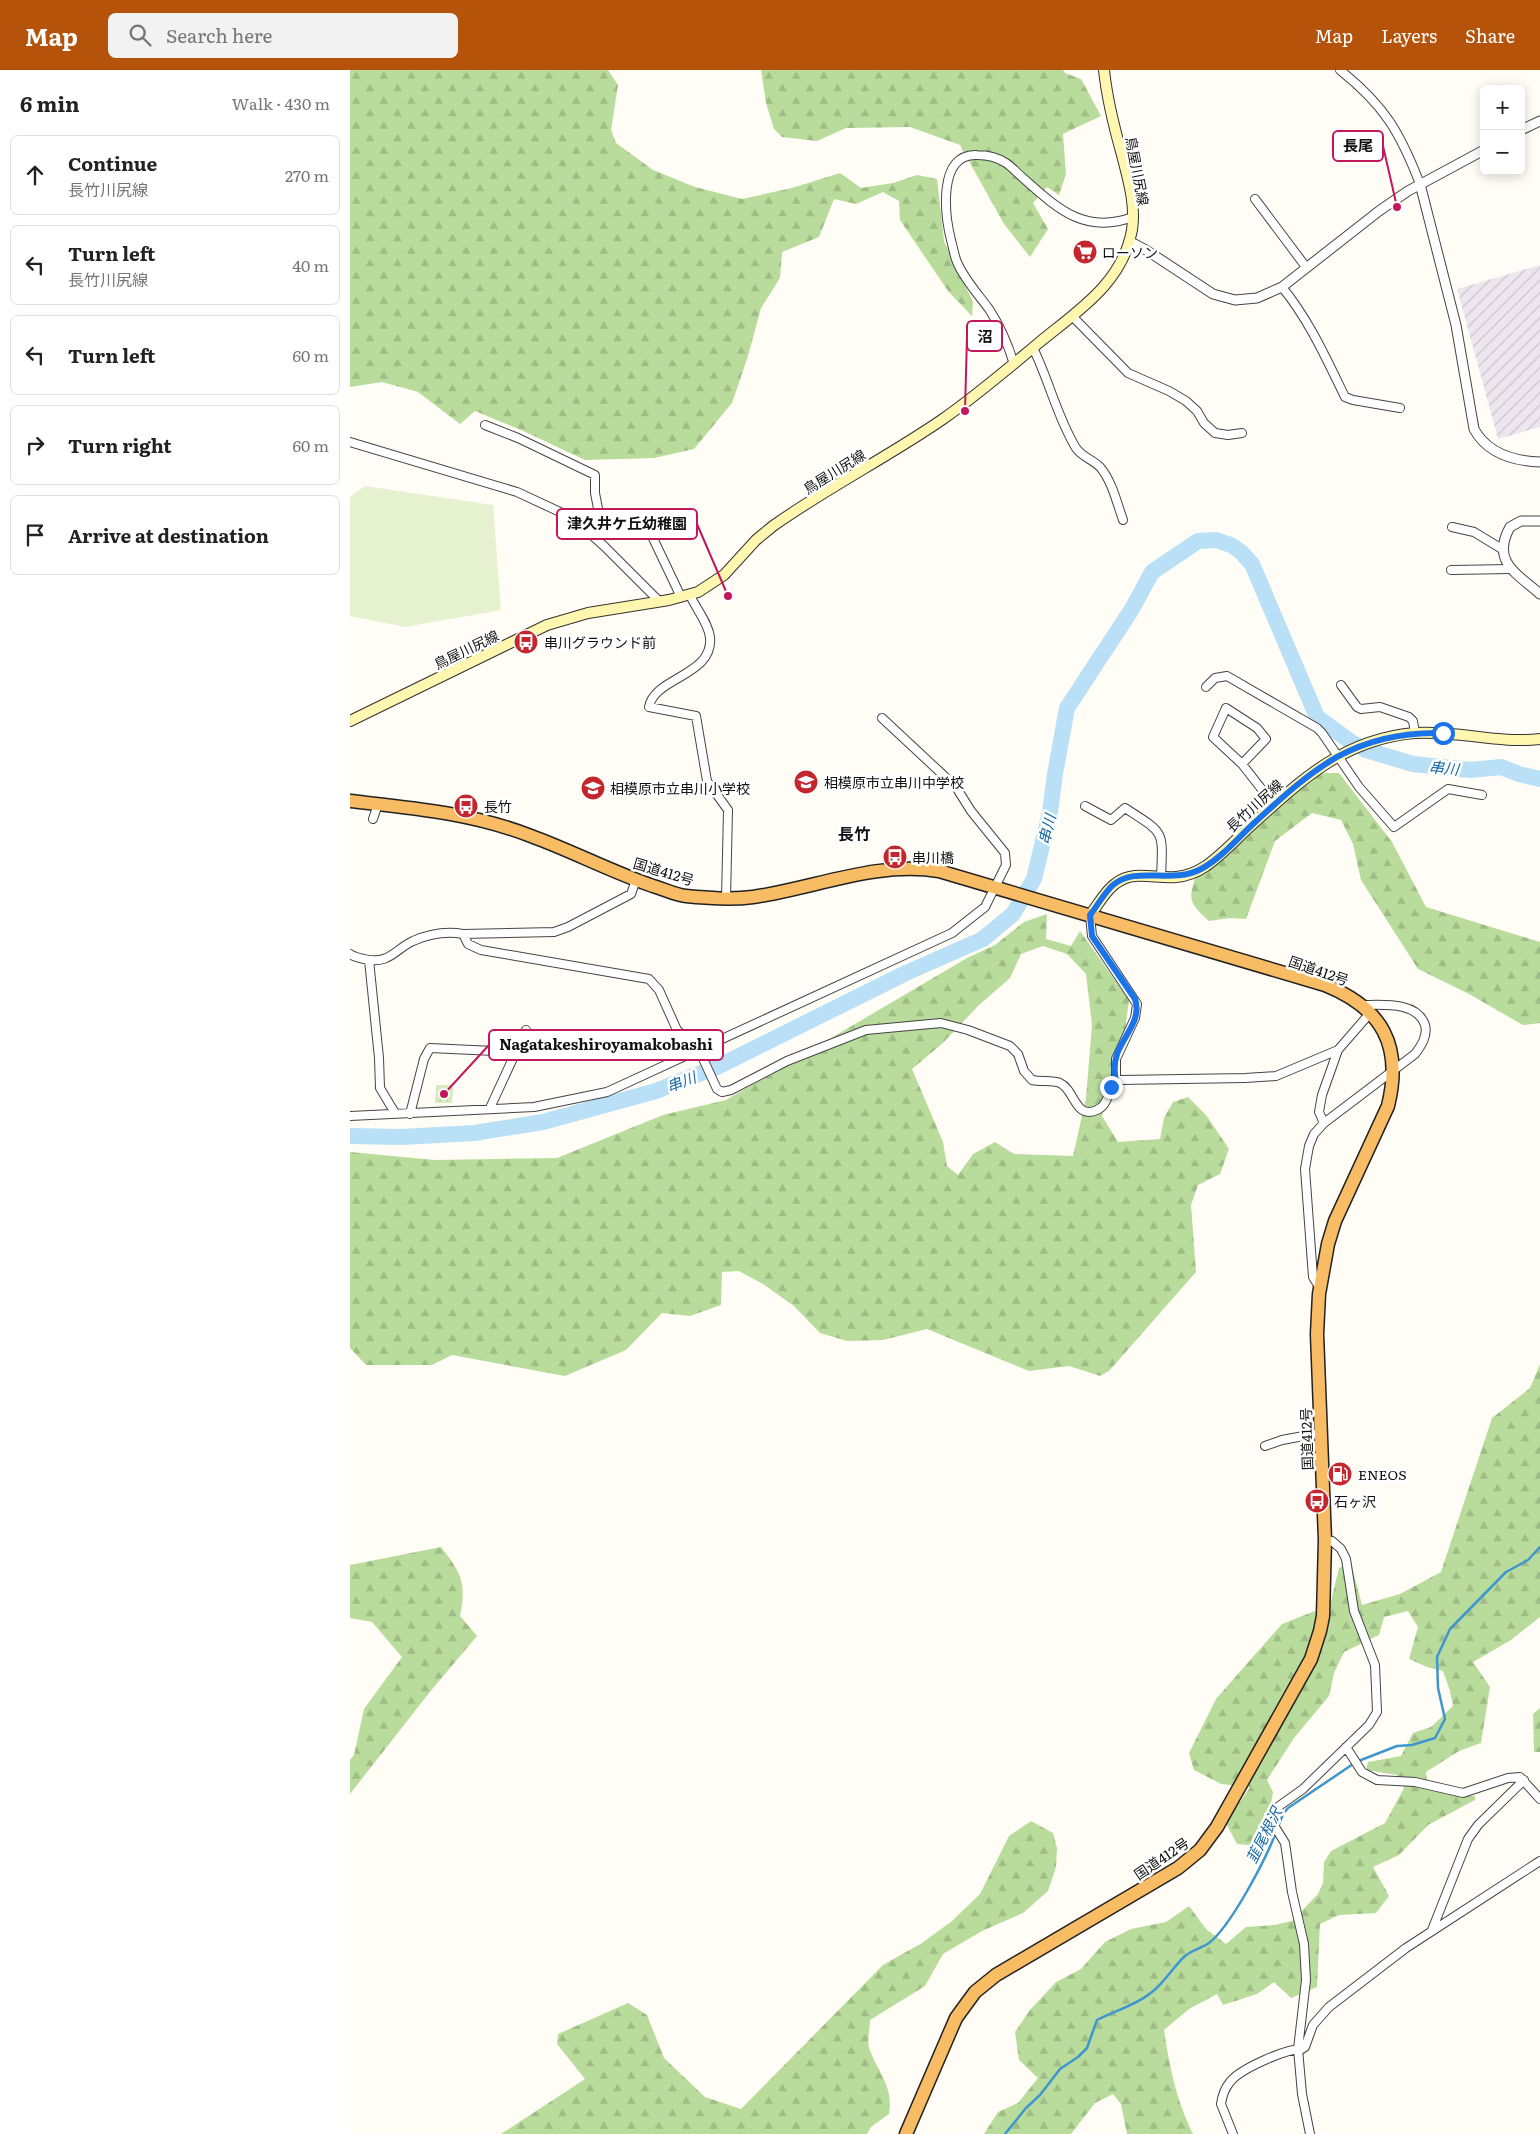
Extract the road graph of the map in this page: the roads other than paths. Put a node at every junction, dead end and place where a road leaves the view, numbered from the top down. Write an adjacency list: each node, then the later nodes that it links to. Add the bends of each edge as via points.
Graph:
1 (1104, 70): 8 (main road, 鳥屋川尻線)
2 (1340, 70): 6 (street, via 1381,108 1404,144)
3 (1540, 121): 4 (street)
4 (1525, 128)
5 (1480, 152): 6 (street)
6 (1420, 184): 10 (street); 19 (street, via 1456,325 1474,429 1496,451)
7 (1255, 199): 10 (street)
8 (1133, 218): 9 (main road, 鳥屋川尻線); 14 (street, via 1097,224 1053,205 1005,162 987,155 970,154 958,162 949,174 945,198 948,228 957,262 990,310 1007,341)
9 (1129, 241): 11 (street, via 1221,297 1249,300); 12 (main road, 鳥屋川尻線, via 1112,278)
10 (1306, 267): 11 (street)
11 (1282, 287): 15 (street, via 1301,310 1345,397)
12 (1072, 316): 13 (main road, 鳥屋川尻線); 17 (street, via 1128,373 1186,401 1215,433)
13 (1034, 348): 14 (main road, 鳥屋川尻線); 21 (street, via 1075,447 1104,473)
14 (1014, 364): 29 (main road, 鳥屋川尻線, via 944,418 778,522 756,540 724,575)
15 (1400, 408)
16 (485, 425): 24 (street, via 595,475 600,520)
17 (1242, 433)
18 (350, 442): 24 (street, via 517,492 574,518)
19 (1540, 462)
20 (641, 513): 29 (street)
21 (1123, 520)
22 (1540, 522): 25 (street, via 1521,521 1510,527)
23 (1452, 528): 25 (street, via 1474,532)
24 (592, 536): 30 (street)
25 (1502, 549): 26 (street)
26 (1511, 569): 27 (street); 28 (street)
27 (1451, 570)
28 (1540, 594)
29 (686, 596): 30 (main road, 鳥屋川尻線); 48 (street, via 709,633 708,652 698,666 660,691 649,707 696,716 707,781 728,810)
30 (659, 601): 34 (main road, 鳥屋川尻線, via 588,613 547,625)
31 (1341, 685): 35 (street, via 1361,709 1385,708 1409,717 1413,721)
32 (1206, 687): 37 (street, via 1215,678 1227,676 1316,728)
33 (882, 718): 47 (street, via 956,787 1005,853 1006,865)
34 (350, 721)
35 (1410, 734): 36 (main road, 長竹川尻線); 37 (main road, 長竹川尻線, via 1372,742)
36 (1540, 739)
37 (1339, 755): 39 (street, via 1359,787 1394,826 1448,790); 42 (main road, 長竹川尻線, via 1308,775)
38 (1242, 764): 38 (street, via 1213,737 1226,708 1257,728 1266,738); 42 (street)
39 (1482, 795)
40 (350, 801): 41 (highway, 国道412号)
41 (378, 804): 44 (street); 46 (highway, 国道412号, via 485,820)
42 (1274, 805): 45 (main road, 長竹川尻線, via 1206,866 1188,875)
43 (1085, 806): 45 (street, via 1111,820 1125,808 1155,827 1163,845)
44 (373, 819)
45 (1161, 877): 49 (main road, 長竹川尻線, via 1136,875 1120,880)
46 (636, 880): 48 (highway, 国道412号, via 682,896); 50 (street, via 631,894 554,932)
47 (1000, 889): 48 (highway, 国道412号, via 939,871 907,868 871,871 753,897); 49 (highway, 国道412号); 57 (street, via 985,907 952,933)
48 (726, 899)
49 (1090, 915): 53 (highway, 国道412号, via 1325,985 1346,994); 59 (street, via 1092,936 1136,1004 1136,1018 1116,1059)
50 (463, 934): 52 (street, via 452,932 427,936 402,947 389,958); 57 (street, via 468,944 481,950 649,979 659,990 677,1030)
51 (350, 954): 52 (street)
52 (369, 960): 61 (street, via 380,1058 380,1088)
53 (1366, 1009): 55 (street); 58 (highway, 国道412号, via 1382,1026); 58 (street, via 1399,1006 1422,1017 1426,1028 1421,1046)
54 (526, 1030): 56 (street)
55 (1338, 1050): 59 (street, via 1276,1076); 64 (street, via 1318,1112)
56 (515, 1052): 60 (street); 62 (street, via 430,1048)
57 (699, 1052): 59 (street, via 717,1089 722,1092 787,1061 866,1030 941,1023 1010,1046 1032,1080 1061,1084 1081,1110 1099,1110); 60 (street, via 607,1092 534,1107)
58 (1394, 1069): 64 (street); 65 (highway, 国道412号, via 1388,1106 1335,1221)
59 (1116, 1082)
60 (490, 1108): 62 (street)
61 (395, 1113): 62 (street); 63 (street)
62 (410, 1114)
63 (350, 1116)
64 (1324, 1123): 65 (street, via 1309,1146 1305,1169 1313,1277)
65 (1320, 1288): 66 (highway, 国道412号, via 1317,1334)
66 (1320, 1433): 67 (street); 68 (highway, 国道412号)
67 (1265, 1446)
68 (1324, 1540): 69 (street, via 1332,1541 1346,1559 1354,1611 1376,1672 1377,1712 1369,1726); 75 (highway, 国道412号, via 1323,1616 1310,1659 1217,1827 1200,1850 1178,1868 996,1975 975,1992 956,2018)
69 (1346, 1747): 70 (street, via 1359,1768 1377,1780 1415,1782 1463,1793 1508,1778); 74 (street, via 1303,1789 1271,1814 1272,1824 1285,1843 1304,1944 1306,1980)
70 (1524, 1780): 71 (street); 73 (street, via 1468,1839)
71 (1540, 1799)
72 (1540, 1861): 73 (street)
73 (1431, 1932): 74 (street, via 1329,2007 1313,2025 1304,2046)
74 (1298, 2049): 76 (street, via 1281,2052 1230,2081 1221,2104); 77 (street)
75 (906, 2134)
76 (1233, 2134)
77 (1310, 2134)

